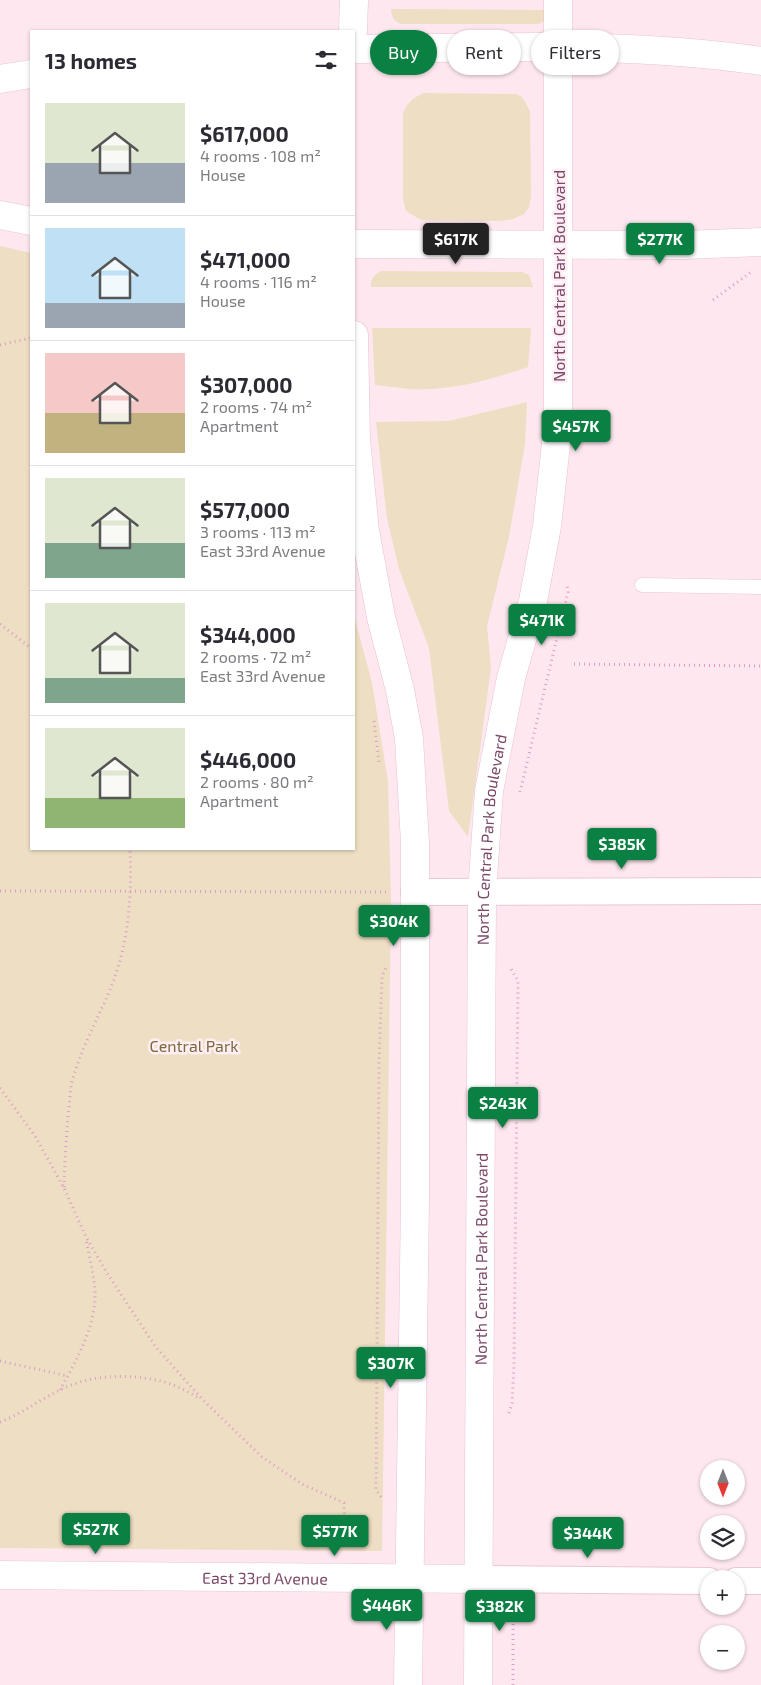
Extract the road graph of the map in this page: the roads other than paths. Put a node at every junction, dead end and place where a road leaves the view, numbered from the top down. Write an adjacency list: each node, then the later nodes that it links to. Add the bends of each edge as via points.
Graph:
1 (354, 0): 3 (main road)
2 (558, 0): 4 (main road, North Central Park Boulevard)
3 (353, 30)
4 (559, 30)
5 (531, 48): 6 (main road)
6 (355, 49)
7 (619, 49): 8 (main road, via 711,54)
8 (761, 61)
9 (30, 74): 11 (main road)
10 (559, 75): 16 (main road, North Central Park Boulevard)
11 (0, 79)
12 (0, 215): 13 (main road)
13 (30, 221)
14 (761, 242): 16 (main road)
15 (355, 244): 16 (main road)
16 (558, 244): 22 (main road, North Central Park Boulevard, via 558,426 547,526 532,601 510,678 489,791)
17 (355, 388): 21 (main road, via 356,440 365,531 408,738 415,843)
18 (642, 585): 19 (lane)
19 (761, 587)
20 (761, 891): 22 (street)
21 (414, 892): 22 (street); 24 (main road, via 415,1201)
22 (482, 892): 25 (main road, North Central Park Boulevard)
23 (0, 1576): 24 (main road, East 33rd Avenue)
24 (409, 1578): 25 (main road, East 33rd Avenue); 29 (main road)
25 (479, 1579): 26 (street, East 33rd Avenue); 30 (main road, North Central Park Boulevard)
26 (700, 1581)
27 (745, 1581): 28 (street)
28 (761, 1581)
29 (408, 1685)
30 (478, 1685)

